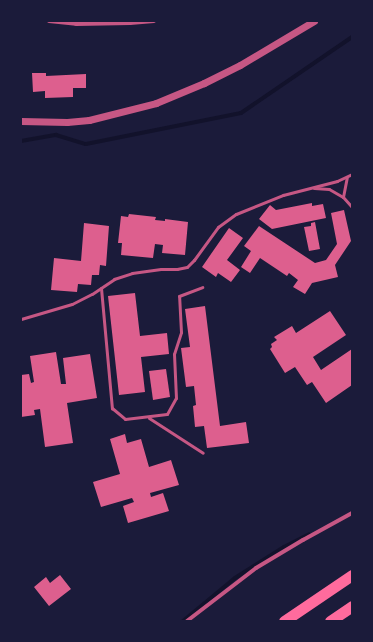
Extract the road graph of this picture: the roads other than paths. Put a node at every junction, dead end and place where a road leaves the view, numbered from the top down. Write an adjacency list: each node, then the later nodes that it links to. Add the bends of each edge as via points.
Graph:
1 (49, 21): 2 (street, via 76,24)
2 (154, 21)
3 (314, 21): 4 (street, via 240,65 156,103 89,120)
4 (21, 121)
5 (352, 174): 6 (lane)
6 (347, 177): 7 (lane); 8 (lane)
7 (308, 188): 8 (lane, via 329,189); 11 (lane, via 265,201 224,222 187,267 177,270 132,272 114,279)
8 (343, 197): 9 (lane)
9 (352, 206)
10 (202, 287): 13 (lane, via 180,296 181,332 174,354 176,398 167,414)
11 (101, 288): 12 (lane, via 62,308); 13 (lane, via 112,408 124,419)
12 (21, 319)
13 (149, 418): 14 (lane)
14 (203, 453)
15 (352, 513): 18 (street, via 256,568)
16 (352, 575): 19 (highway)
17 (352, 606): 20 (highway)
18 (187, 621)
19 (284, 621)
20 (330, 621)

